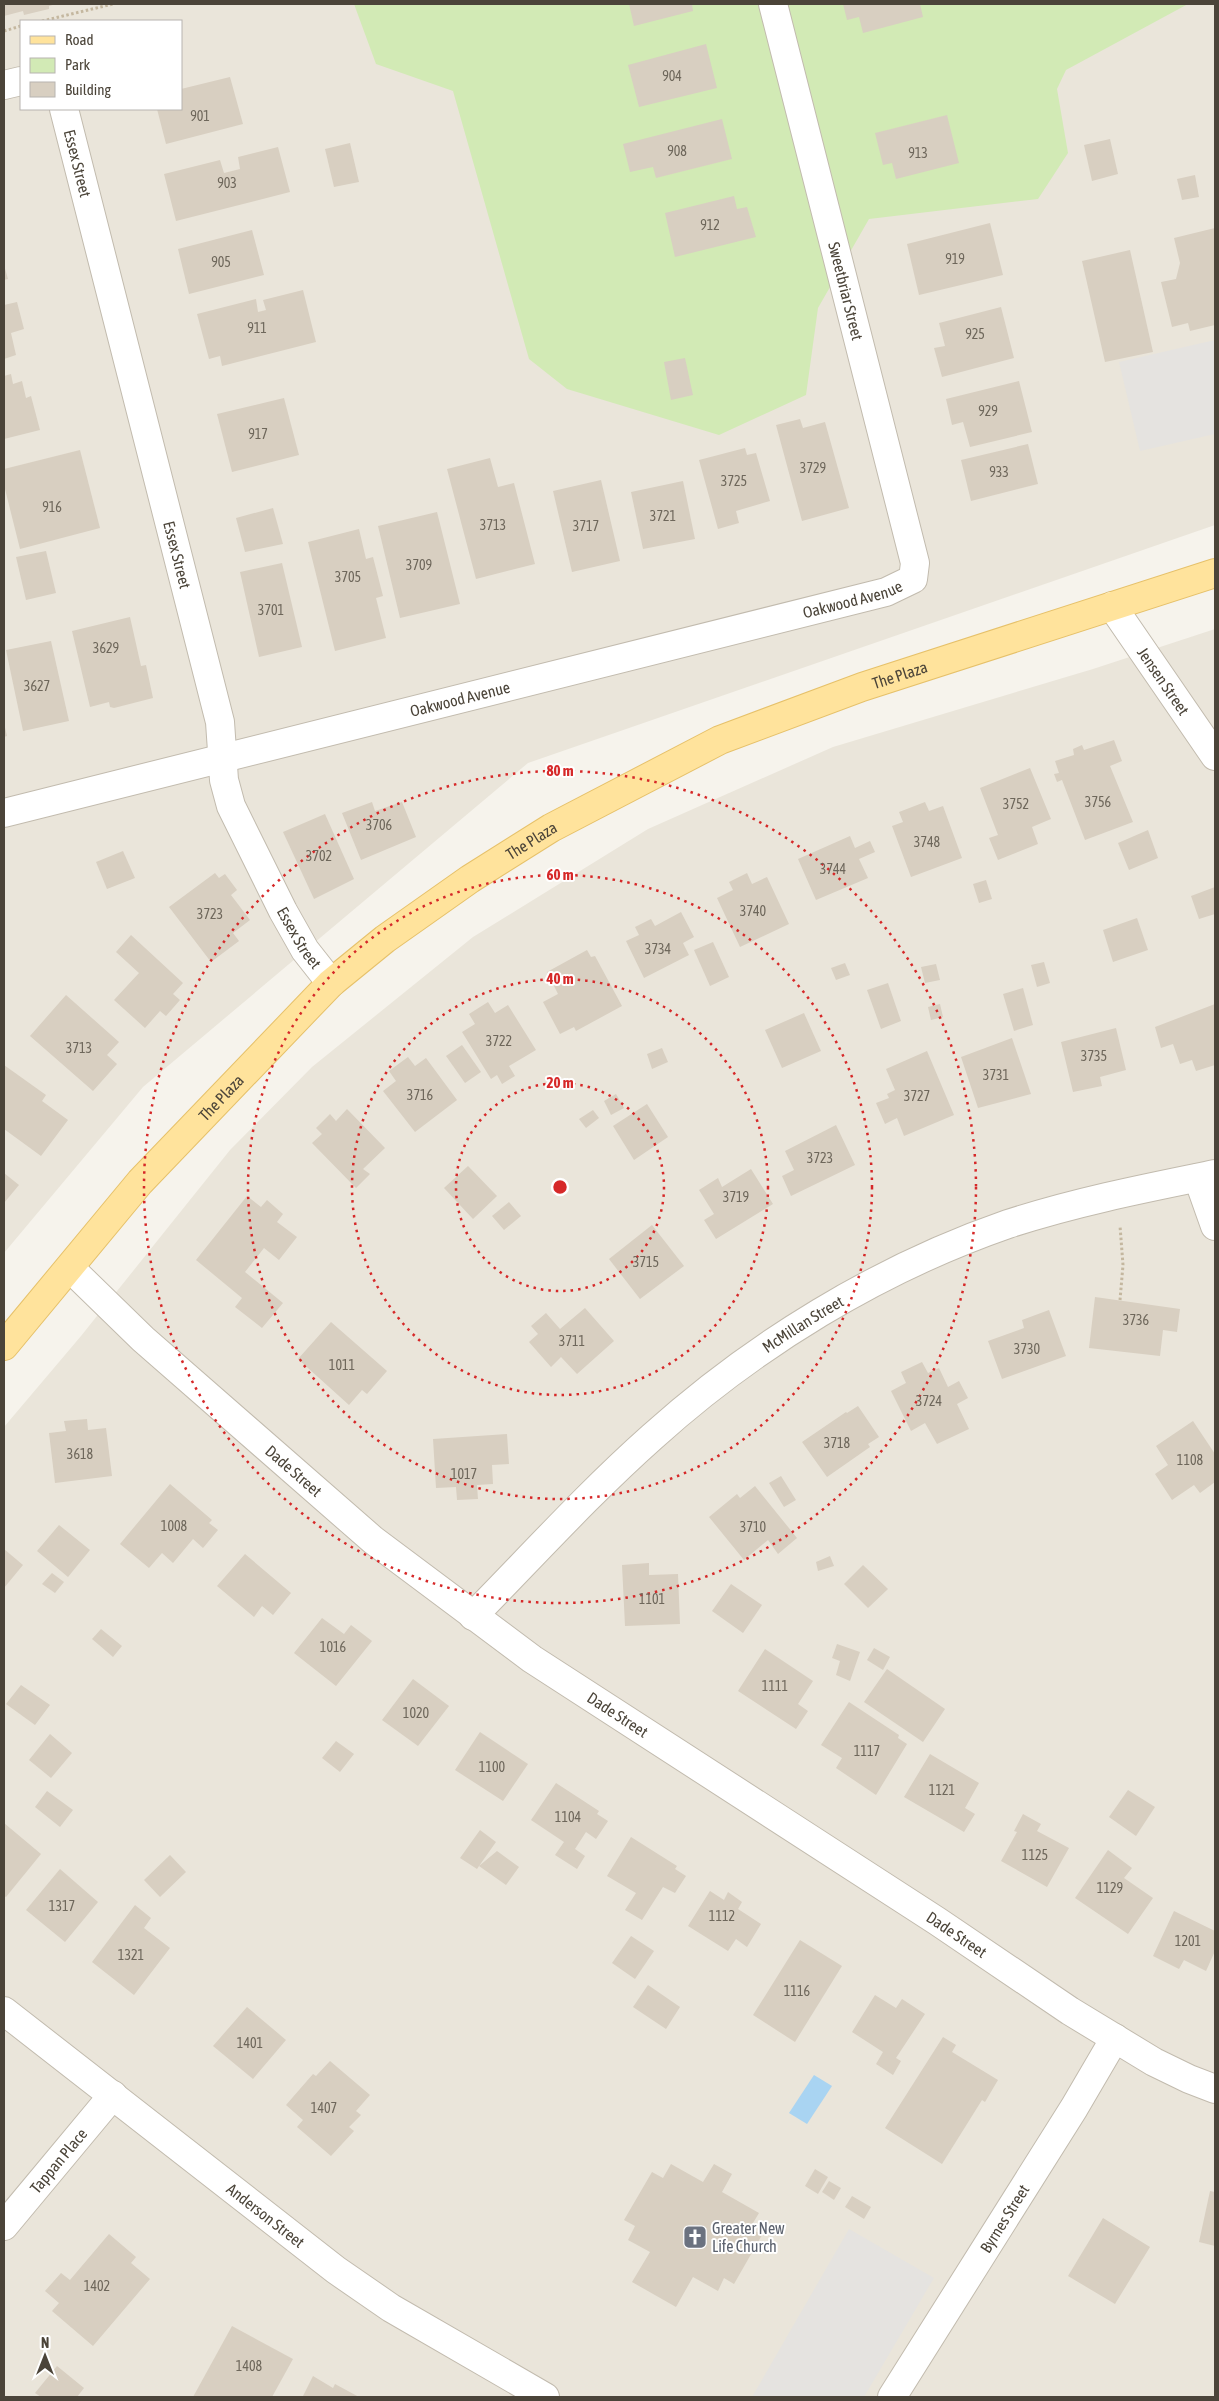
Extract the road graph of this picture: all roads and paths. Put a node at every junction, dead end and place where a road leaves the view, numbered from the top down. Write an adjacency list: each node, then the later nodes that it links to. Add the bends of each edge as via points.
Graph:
1 (112, 4): 3 (path)
2 (773, 4): 10 (street, Sweetbriar Street, via 915,563)
3 (46, 20)
4 (20, 26): 5 (path)
5 (4, 31)
6 (20, 81): 7 (street)
7 (4, 85)
8 (64, 110): 13 (street, Essex Street, via 220,722)
9 (1215, 573): 11 (main road, The Plaza)
10 (913, 579): 13 (street, Oakwood Avenue, via 893,590)
11 (1112, 606): 12 (street, Jensen Street); 15 (main road, The Plaza, via 862,687 720,740 542,833 385,939)
12 (1215, 756)
13 (223, 758): 14 (street, Oakwood Avenue); 15 (street, Essex Street, via 224,780 231,806 282,911 305,950)
14 (4, 812)
15 (331, 983): 19 (main road, The Plaza, via 140,1182)
16 (1206, 1176): 17 (street, McMillan Street); 18 (street)
17 (1111, 1196): 20 (path, via 1123,1241); 22 (street, McMillan Street, via 1009,1224 954,1245 909,1265 802,1324 708,1391 652,1437)
18 (1215, 1226)
19 (70, 1268): 21 (main road, The Plaza); 22 (street, Dade Street, via 143,1340 373,1540)
20 (1120, 1300)
21 (4, 1346)
22 (473, 1616): 24 (street, Dade Street, via 546,1669)
23 (4, 2011): 26 (street, Anderson Street)
24 (1115, 2038): 25 (street, Dade Street, via 1163,2066); 29 (street, Byrnes Street)
25 (1215, 2089)
26 (112, 2096): 27 (street, Tappan Place); 28 (street, Anderson Street, via 336,2270 391,2308)
27 (4, 2226)
28 (545, 2397)
29 (892, 2397)

